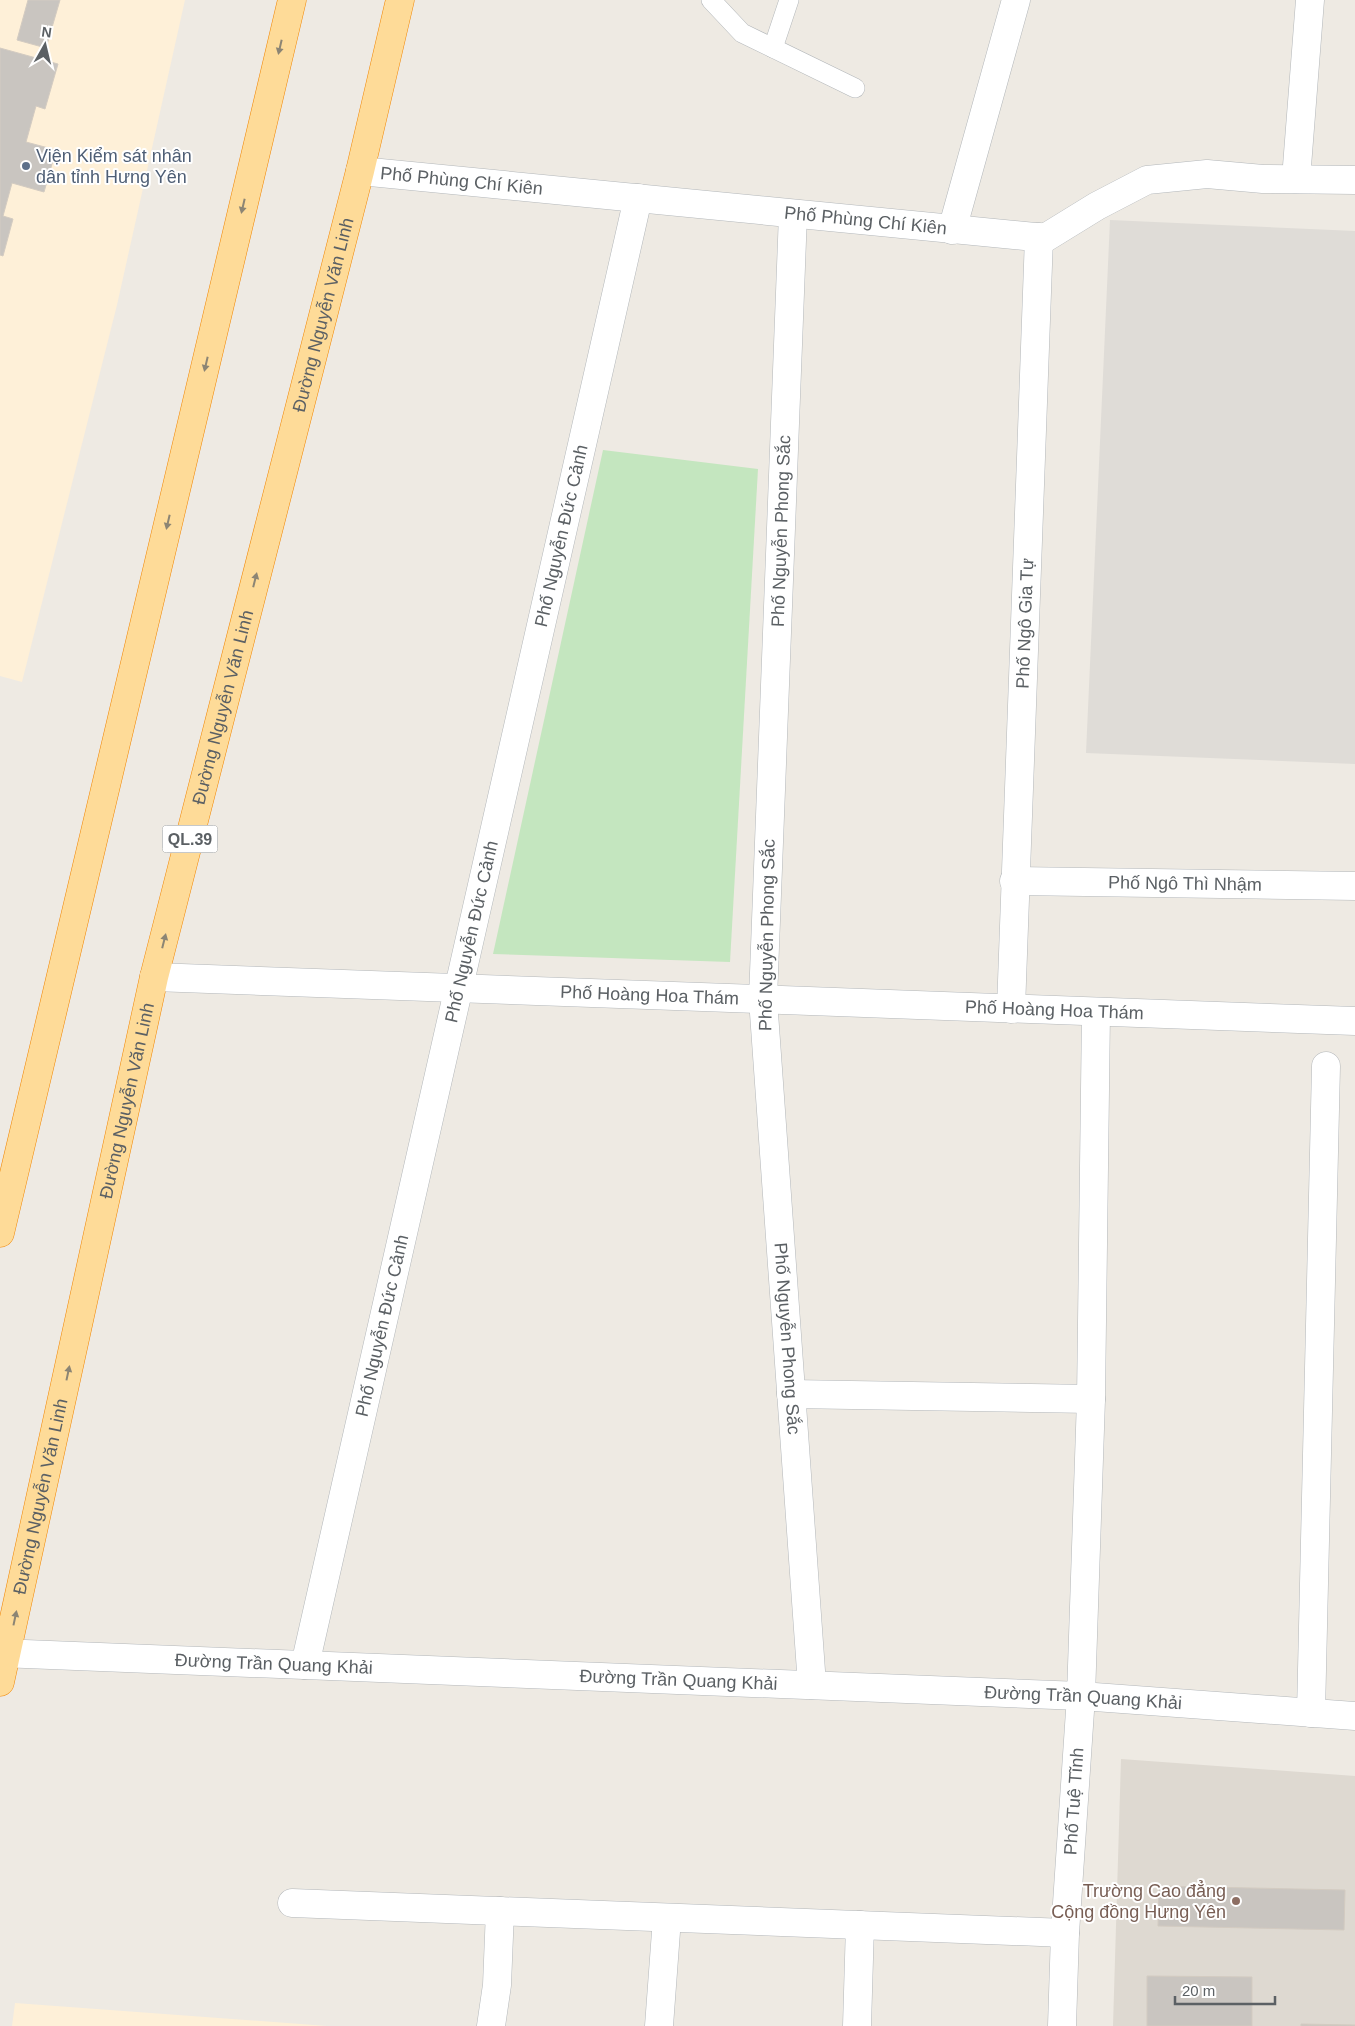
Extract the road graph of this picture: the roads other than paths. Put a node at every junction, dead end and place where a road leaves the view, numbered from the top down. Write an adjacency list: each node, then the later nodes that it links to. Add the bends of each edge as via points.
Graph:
1 (292, 0): 25 (highway, one-way to 25)
2 (400, 0): 9 (highway, Đường Nguyễn Văn Linh / QL.39)
3 (711, 0): 7 (lane, via 742,33)
4 (789, 0): 7 (lane)
5 (1016, 0): 14 (street)
6 (1310, 0): 10 (street)
7 (773, 48): 8 (lane)
8 (855, 88)
9 (360, 171): 12 (street, Phố Phùng Chí Kiên); 18 (highway, Đường Nguyễn Văn Linh / QL.39, one-way to 9)
10 (1296, 179): 11 (street, Phố Phùng Chí Kiên); 15 (street, Phố Phùng Chí Kiên, via 1207,174 1147,180 1096,206 1045,238)
11 (1355, 180)
12 (638, 198): 13 (street, Phố Phùng Chí Kiên); 19 (street, Phố Nguyễn Đức Cảnh)
13 (793, 214): 14 (street, Phố Phùng Chí Kiên); 20 (street, Phố Nguyễn Phong Sắc)
14 (952, 230): 15 (street, Phố Phùng Chí Kiên)
15 (1039, 237): 16 (street, Phố Ngô Gia Tự)
16 (1014, 881): 17 (street, Phố Ngô Thì Nhậm); 21 (street, Phố Ngô Gia Tự)
17 (1355, 886)
18 (154, 977): 19 (street, Phố Hoàng Hoa Thám); 28 (highway, Đường Nguyễn Văn Linh / QL.39, one-way to 18)
19 (460, 988): 20 (street, Phố Hoàng Hoa Thám); 29 (street, Phố Nguyễn Đức Cảnh)
20 (763, 999): 21 (street, Phố Hoàng Hoa Thám); 26 (street, Phố Nguyễn Phong Sắc)
21 (1011, 1009): 22 (street, Phố Hoàng Hoa Thám)
22 (1096, 1012): 23 (street, Phố Hoàng Hoa Thám); 27 (street, Phố Tuệ Tĩnh)
23 (1355, 1021)
24 (1326, 1066): 33 (street)
25 (0, 1233)
26 (791, 1394): 27 (street); 31 (street, Phố Nguyễn Phong Sắc)
27 (1091, 1399): 32 (street, Phố Tuệ Tĩnh)
28 (4, 1653): 29 (street, Đường Trần Quang Khải); 30 (highway, Đường Nguyễn Văn Linh / QL.39)
29 (305, 1665): 31 (street, Đường Trần Quang Khải)
30 (0, 1682)
31 (812, 1685): 32 (street, Đường Trần Quang Khải)
32 (1081, 1696): 33 (street, Đường Trần Quang Khải); 39 (street, Phố Tuệ Tĩnh)
33 (1311, 1713): 34 (street, Đường Trần Quang Khải)
34 (1355, 1716)
35 (292, 1903): 36 (street)
36 (500, 1911): 37 (street); 40 (street, via 497,1985)
37 (667, 1918): 38 (street); 41 (street)
38 (860, 1925): 39 (street); 42 (street)
39 (1065, 1933): 43 (street, Phố Tuệ Tĩnh)
40 (491, 2026)
41 (660, 2026)
42 (857, 2026)
43 (1062, 2026)

